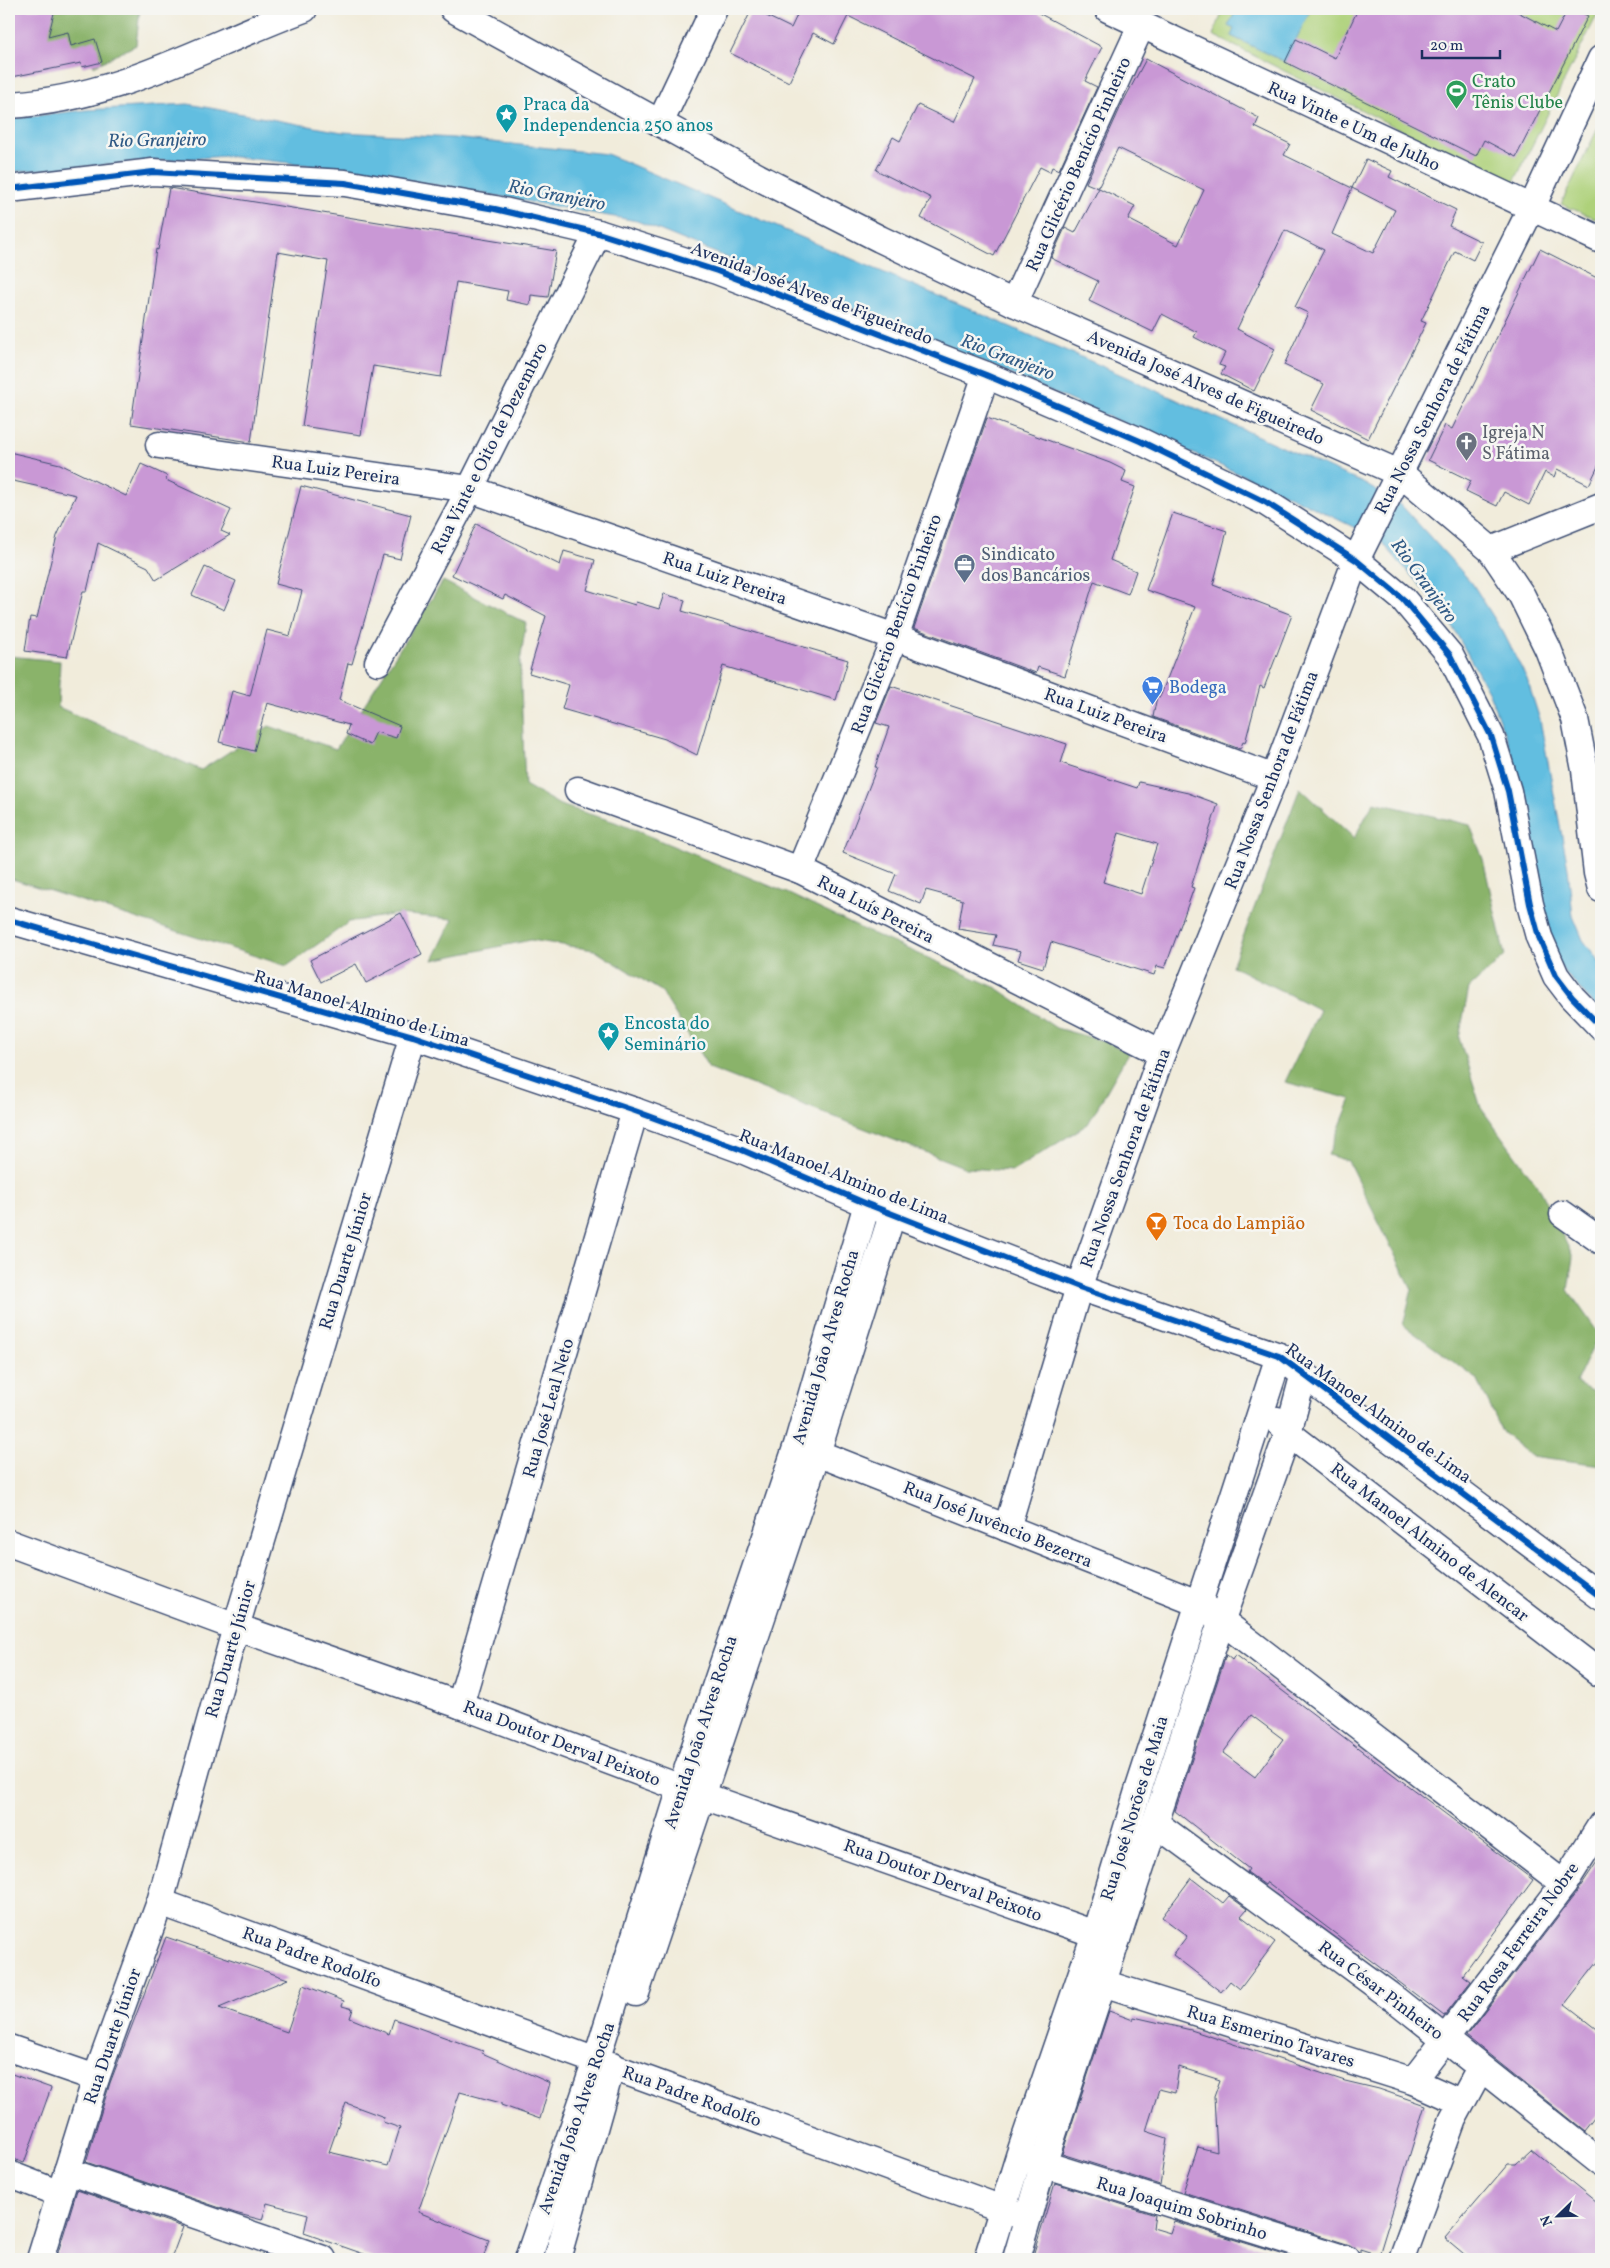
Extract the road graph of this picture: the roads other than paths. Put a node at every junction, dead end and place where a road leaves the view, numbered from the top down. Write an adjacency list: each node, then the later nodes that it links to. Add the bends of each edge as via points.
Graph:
1 (304, 9): 7 (street, via 168,67 101,90 66,99)
2 (453, 9): 8 (street, Avenida José Alves de Figueiredo)
3 (714, 9): 8 (street)
4 (1108, 9): 5 (street, Rua Vinte e Um de Julho)
5 (1141, 26): 10 (street, Rua Vinte e Um de Julho); 13 (street, Rua Glicério Benício Pinheiro)
6 (1601, 59): 10 (street, Rua Nossa Senhora de Fátima)
7 (9, 105)
8 (660, 123): 13 (street, Avenida José Alves de Figueiredo, via 758,177)
9 (9, 189): 11 (street, Avenida José Alves de Figueiredo, via 154,172 345,183 496,209)
10 (1531, 209): 12 (street, Rua Vinte e Um de Julho); 16 (street, Rua Nossa Senhora de Fátima)
11 (598, 233): 14 (street, Avenida José Alves de Figueiredo, via 717,271); 17 (street, Rua Vinte e Oito de Dezembro)
12 (1601, 240)
13 (1014, 303): 16 (street, Avenida José Alves de Figueiredo)
14 (986, 375): 20 (street, Avenida José Alves de Figueiredo, via 1140,441); 21 (street, Rua Glicério Benício Pinheiro)
15 (159, 445): 17 (street, Rua Luiz Pereira)
16 (1397, 481): 19 (street, Avenida José Alves de Figueiredo); 20 (street, Rua Nossa Senhora de Fátima)
17 (470, 489): 21 (street, Rua Luiz Pereira); 22 (street, Rua Vinte e Oito de Dezembro)
18 (1601, 506): 19 (street)
19 (1491, 550): 26 (street, Avenida José Alves de Figueiredo, via 1522,596 1540,632 1575,719)
20 (1360, 552): 23 (street, Rua Nossa Senhora de Fátima); 28 (street, Avenida José Alves de Figueiredo, via 1450,656 1471,694 1491,736 1508,791 1539,937 1556,976)
21 (895, 638): 23 (street, Rua Luiz Pereira); 25 (street, Rua Glicério Benício Pinheiro)
22 (378, 662)
23 (1274, 778): 30 (street, Rua Nossa Senhora de Fátima)
24 (578, 790): 25 (street, Rua Luís Pereira)
25 (800, 870): 30 (street, Rua Luís Pereira)
26 (1600, 878)
27 (10, 926): 29 (street, Rua Manoel Almino de Lima)
28 (1601, 1027)
29 (413, 1036): 31 (street, Rua Manoel Almino de Lima); 47 (street, Rua Duarte Júnior)
30 (1162, 1053): 36 (street, Rua Nossa Senhora de Fátima)
31 (635, 1111): 32 (street, Rua Manoel Almino de Lima, via 742,1150); 49 (street, Rua José Leal Neto)
32 (867, 1204): 33 (street, Rua Manoel Almino de Lima); 41 (street, Avenida João Alves Rocha)
33 (893, 1212): 36 (street, Rua Manoel Almino de Lima); 41 (street, Avenida João Alves Rocha)
34 (1563, 1214): 35 (street)
35 (1601, 1241)
36 (1079, 1287): 37 (street, Rua Manoel Almino de Lima); 42 (street, Rua Nossa Senhora de Fátima)
37 (1279, 1356): 38 (street, Rua Manoel Almino de Lima); 39 (street, Rua José Norões de Maia)
38 (1304, 1373): 40 (street, Rua José Norões de Maia); 44 (street, Rua Manoel Almino de Lima)
39 (1264, 1405): 40 (street, Rua Manoel Almino de Alencar); 45 (street, Rua José Norões de Maia)
40 (1288, 1433): 46 (street, Rua José Norões de Maia); 48 (street, Rua Manoel Almino de Alencar)
41 (807, 1449): 42 (street, Rua José Juvêncio Bezerra); 50 (street, Avenida João Alves Rocha)
42 (1007, 1528): 45 (street, Rua José Juvêncio Bezerra)
43 (9, 1544): 47 (street, Rua Doutor Derval Peixoto)
44 (1601, 1597)
45 (1200, 1604): 46 (street); 55 (street, Rua José Norões de Maia, via 1138,1791)
46 (1222, 1619): 51 (street, Rua José Norões de Maia); 53 (street)
47 (236, 1627): 49 (street, Rua Doutor Derval Peixoto); 54 (street, Rua Duarte Júnior)
48 (1601, 1674)
49 (460, 1705): 50 (street, Rua Doutor Derval Peixoto)
50 (692, 1791): 55 (street, Rua Doutor Derval Peixoto); 59 (street, Avenida João Alves Rocha)
51 (1155, 1823): 55 (street, Rua José Norões de Maia); 57 (street, Rua César Pinheiro)
52 (1601, 1825): 53 (street, Rua Rosa Ferreira Nobre)
53 (1564, 1884): 57 (street, Rua Rosa Ferreira Nobre)
54 (160, 1902): 59 (street, Rua Padre Rodolfo); 61 (street, Rua Duarte Júnior)
55 (1106, 1936): 56 (street, Rua José Norões de Maia)
56 (1091, 1980): 62 (street, Rua Esmerino Tavares); 64 (street, Rua José Norões de Maia); 66 (street, Rua José Norões de Maia)
57 (1446, 2039): 60 (street, Rua César Pinheiro); 62 (street, Rua Rosa Ferreira Nobre)
58 (9, 2048): 61 (street)
59 (604, 2064): 69 (street, Avenida João Alves Rocha); 70 (street, Avenida João Alves Rocha); 71 (street, Rua Padre Rodolfo)
60 (1480, 2069): 63 (street); 65 (street, Rua César Pinheiro)
61 (96, 2078): 67 (street, Rua Duarte Júnior)
62 (1413, 2081): 63 (street, Rua Esmerino Tavares)
63 (1460, 2102): 80 (street)
64 (1019, 2156): 66 (street, Rua Joaquim Sobrinho); 71 (street, Rua José Norões de Maia)
65 (1599, 2156)
66 (1043, 2165): 72 (street, Rua José Norões de Maia); 79 (street, Rua Joaquim Sobrinho)
67 (63, 2182): 68 (street); 73 (street, Rua Duarte Júnior); 74 (street)
68 (15, 2183)
69 (549, 2196): 70 (street); 75 (street, Avenida João Alves Rocha)
70 (573, 2209): 76 (street, Avenida João Alves Rocha)
71 (1002, 2209): 72 (street, Rua Padre Rodolfo); 77 (street, Rua José Norões de Maia)
72 (1028, 2218): 78 (street, Rua José Norões de Maia)
73 (40, 2259)
74 (323, 2259)
75 (528, 2259)
76 (557, 2259)
77 (987, 2259)
78 (1016, 2259)
79 (1346, 2259)
80 (1402, 2259)

